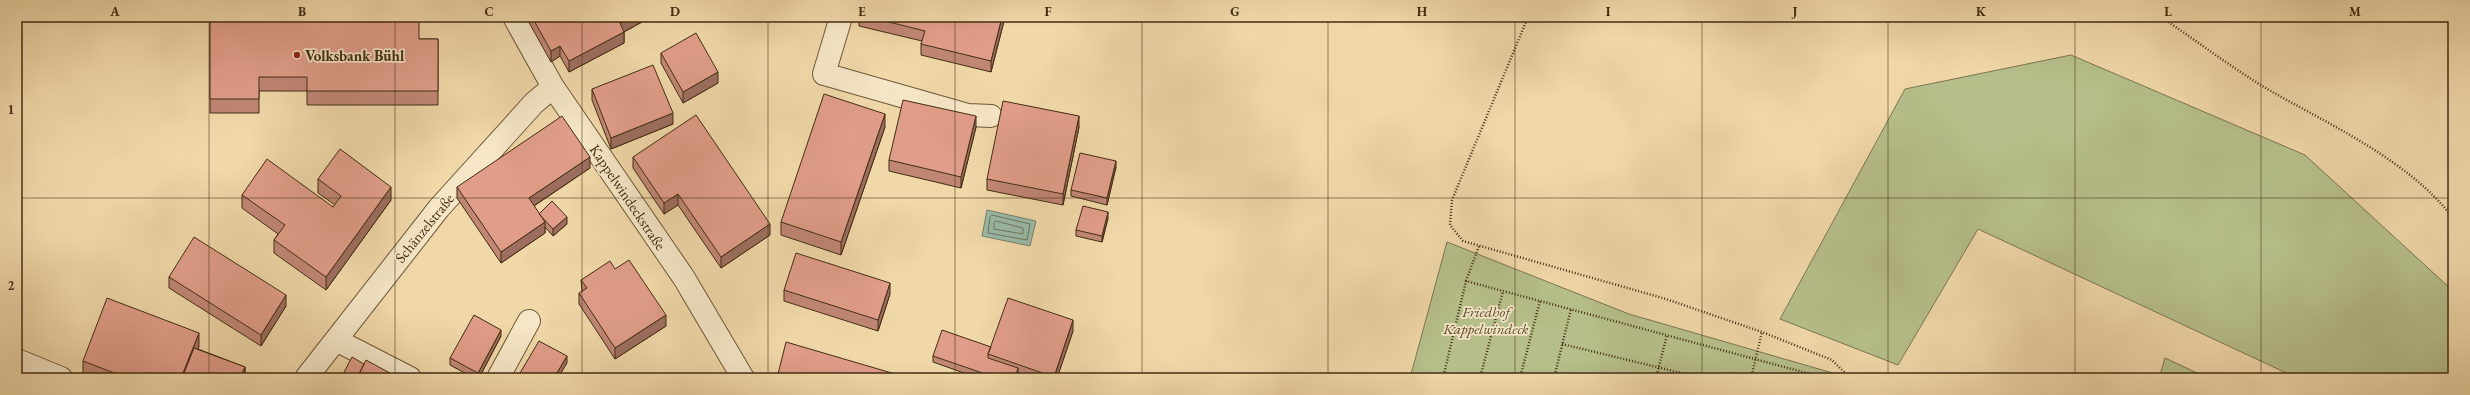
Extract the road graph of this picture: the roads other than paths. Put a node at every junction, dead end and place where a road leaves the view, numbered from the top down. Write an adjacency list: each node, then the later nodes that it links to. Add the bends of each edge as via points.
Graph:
1 (514, 17): 3 (street, Kappelwindeckstraße)
2 (841, 17): 4 (street, via 824,74 968,115)
3 (553, 87): 6 (street, Schänzelstraße, via 534,103 439,208); 12 (street, Kappelwindeckstraße, via 684,278)
4 (990, 116)
5 (529, 321): 11 (street)
6 (336, 340): 9 (street, Schänzelstraße); 10 (street)
7 (17, 360): 8 (street)
8 (61, 378)
9 (306, 378)
10 (410, 378)
11 (498, 378)
12 (743, 378)

